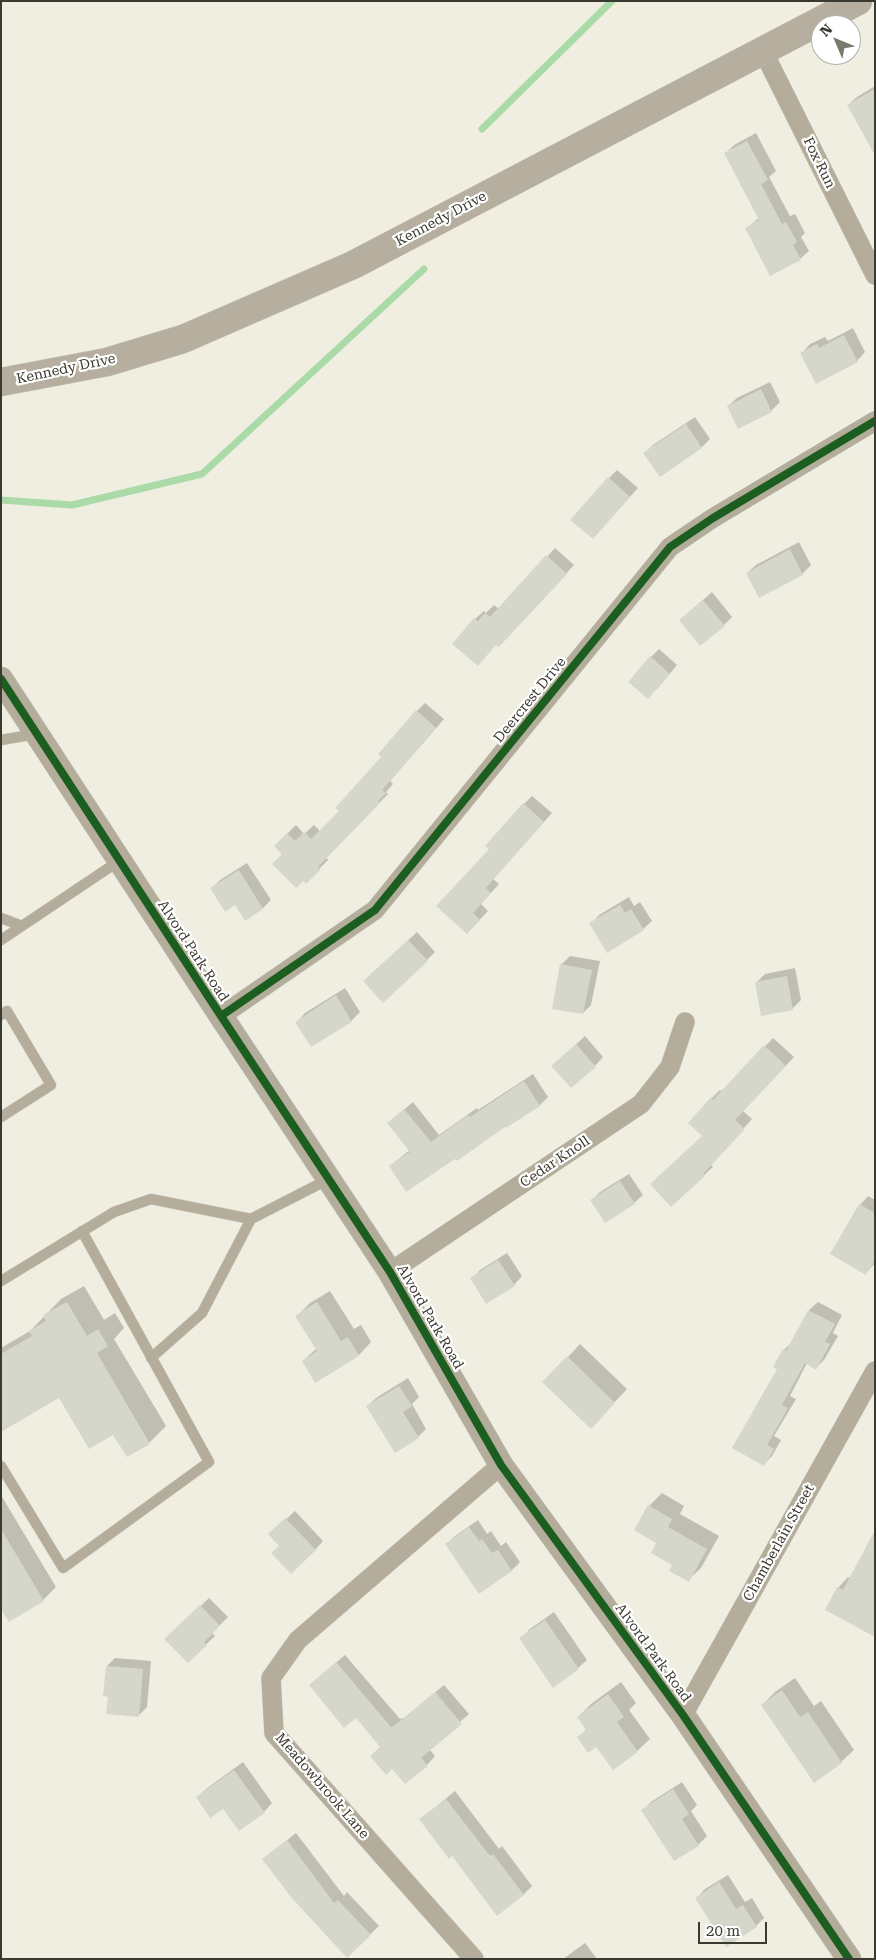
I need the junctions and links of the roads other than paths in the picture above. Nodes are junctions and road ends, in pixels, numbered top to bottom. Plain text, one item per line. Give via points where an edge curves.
1 (858, 1) edge
2 (764, 50) junction
3 (875, 275) edge
4 (1, 382) edge
5 (875, 421) edge
6 (1, 679) edge
7 (37, 734) junction
8 (1, 740) edge
9 (120, 861) junction
10 (1, 918) edge
11 (22, 926) junction
12 (1, 940) edge
13 (1, 1015) edge
14 (221, 1016) junction
15 (685, 1022) dead end
16 (1, 1118) edge
17 (329, 1179) junction
18 (251, 1219) junction
19 (82, 1231) junction
20 (390, 1272) junction
21 (1, 1281) edge
22 (151, 1358) junction
23 (875, 1371) edge
24 (501, 1465) junction
25 (1, 1466) edge
26 (683, 1714) junction
27 (474, 1959) edge
28 (850, 1959) edge

1 - 2 main road, Kennedy Drive
2 - 3 street, Fox Run
2 - 4 main road, Kennedy Drive via 353,266 184,339 107,362
5 - 14 street, Deercrest Drive via 670,547 375,910
6 - 7 street, Alvord Park Road
7 - 8 lane
7 - 9 street, Alvord Park Road
9 - 11 lane
9 - 14 street, Alvord Park Road
10 - 11 lane
11 - 12 lane
13 - 16 lane via 7,1011 51,1085
14 - 17 street, Alvord Park Road
15 - 20 street, Cedar Knoll via 670,1067 641,1104
17 - 18 lane
17 - 20 street, Alvord Park Road
18 - 19 lane via 151,1199 114,1212
18 - 22 lane via 202,1313
19 - 21 lane
19 - 22 lane
20 - 24 street, Alvord Park Road
22 - 25 lane via 209,1462 63,1568
23 - 26 street, Chamberlain Street
24 - 26 street, Alvord Park Road
24 - 27 street, Meadowbrook Lane via 298,1640 270,1678 274,1733
26 - 28 street, Alvord Park Road

